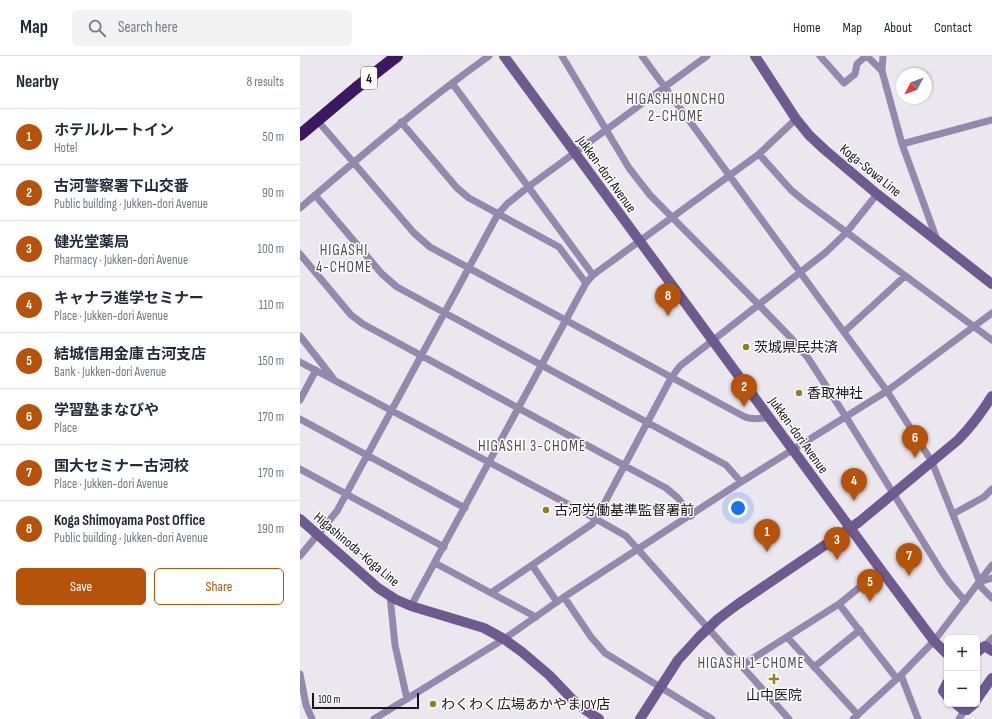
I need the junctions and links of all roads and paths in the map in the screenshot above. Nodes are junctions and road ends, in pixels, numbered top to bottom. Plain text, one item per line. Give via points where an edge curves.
1 (398, 56) edge
2 (489, 56) edge
3 (504, 56) edge
4 (562, 56) edge
5 (642, 56) edge
6 (707, 56) edge
7 (755, 56) edge
8 (820, 56) edge
9 (867, 56) edge
10 (883, 56) edge
11 (882, 71) junction
12 (452, 83) junction
13 (665, 87) junction
14 (796, 119) junction
15 (318, 120) junction
16 (992, 120) edge
17 (401, 122) junction
18 (606, 130) junction
19 (300, 135) edge
20 (902, 144) junction
21 (574, 153) junction
22 (759, 154) junction
23 (354, 162) junction
24 (730, 176) junction
25 (528, 187) junction
26 (877, 194) junction
27 (315, 195) junction
28 (300, 208) edge
29 (498, 214) junction
30 (672, 218) junction
31 (846, 233) junction
32 (937, 241) junction
33 (639, 242) junction
34 (300, 254) edge
35 (469, 268) junction
36 (800, 273) junction
37 (593, 275) junction
38 (905, 276) junction
39 (586, 283) junction
40 (992, 284) edge
41 (758, 304) junction
42 (445, 313) junction
43 (992, 313) edge
44 (565, 321) junction
45 (973, 326) junction
46 (844, 332) junction
47 (300, 336) edge
48 (712, 340) junction
49 (992, 340) edge
50 (421, 356) junction
51 (300, 362) edge
52 (541, 365) junction
53 (316, 370) junction
54 (671, 378) junction
55 (335, 380) junction
56 (887, 391) junction
57 (992, 396) edge
58 (300, 400) edge
59 (518, 409) junction
60 (392, 411) junction
61 (768, 417) junction
62 (846, 417) junction
63 (300, 419) edge
64 (648, 422) junction
65 (794, 450) junction
66 (368, 456) junction
67 (932, 462) junction
68 (489, 463) junction
69 (624, 466) junction
70 (300, 469) edge
71 (741, 482) junction
72 (992, 489) edge
73 (346, 494) junction
74 (894, 494) junction
75 (465, 508) junction
76 (952, 514) junction
77 (691, 516) junction
78 (300, 519) edge
79 (596, 519) junction
80 (850, 529) junction
81 (318, 535) junction
82 (444, 547) junction
83 (638, 549) junction
84 (300, 556) edge
85 (435, 563) junction
86 (532, 565) junction
87 (992, 565) edge
88 (881, 570) junction
89 (992, 578) edge
90 (979, 582) junction
91 (491, 593) junction
92 (390, 596) junction
93 (564, 597) junction
94 (992, 598) edge
95 (965, 601) junction
96 (557, 602) junction
97 (839, 604) junction
98 (411, 606) junction
99 (536, 616) junction
100 (708, 628) junction
101 (860, 630) junction
102 (787, 637) junction
103 (992, 638) edge
104 (504, 639) junction
105 (934, 641) junction
106 (985, 649) edge
107 (944, 651) edge
108 (741, 666) junction
109 (814, 667) junction
110 (300, 674) edge
111 (899, 677) junction
112 (992, 678) edge
113 (660, 687) junction
114 (980, 695) edge
115 (406, 699) junction
116 (960, 707) edge
117 (972, 707) edge
118 (965, 710) junction
119 (856, 717) edge
120 (312, 719) edge
121 (374, 719) edge
122 (599, 719) edge
123 (640, 719) edge
124 (712, 719) edge
125 (789, 719) edge
126 (918, 719) edge
127 (959, 719) edge

1 - 15 highway, 4
2 - 12 street
3 - 21 street, Jukken-dori Avenue
4 - 18 street
5 - 13 street
6 - 13 street
7 - 14 street, Koga-Sowa Line
8 - 9 street via 844,83 855,74 857,64
9 - 11 street
10 - 11 street
11 - 20 street
12 - 17 street
12 - 25 street
13 - 18 street
13 - 24 street
14 - 22 street
14 - 26 street, Koga-Sowa Line via 825,150
15 - 19 highway, 4
15 - 23 street
16 - 20 street
17 - 23 street
17 - 29 street via 457,188 469,198
18 - 21 street
18 - 30 street via 640,183
20 - 32 street
21 - 25 street
21 - 33 street, Jukken-dori Avenue
22 - 24 street
22 - 31 street via 791,190
23 - 27 street
23 - 35 street via 414,233 430,247
24 - 30 street
24 - 36 street
25 - 29 street
25 - 37 street
26 - 31 street
26 - 32 street, Koga-Sowa Line
27 - 28 street
27 - 42 street via 389,281
29 - 35 street
29 - 39 street via 559,247
30 - 33 street
30 - 41 street
31 - 36 street
31 - 38 street
32 - 40 street, Koga-Sowa Line
33 - 37 street
33 - 48 street, Jukken-dori Avenue
34 - 50 street via 357,320
35 - 42 street
35 - 44 street
36 - 41 street
36 - 46 street
37 - 39 street
38 - 45 street
38 - 46 street
39 - 44 street
41 - 48 street
41 - 62 street via 808,358
42 - 50 street
42 - 52 street
43 - 45 street
44 - 52 street
44 - 54 street
45 - 49 street
45 - 56 street
46 - 56 street
47 - 55 street
48 - 54 street via 680,366
48 - 61 street, Jukken-dori Avenue
50 - 59 street
50 - 60 street
51 - 53 street
52 - 59 street
52 - 64 street
53 - 55 street
53 - 58 street
54 - 61 street via 745,417
54 - 64 street
55 - 60 street
56 - 62 street
56 - 67 street
57 - 67 street via 971,426
59 - 68 street
59 - 69 street
60 - 66 street
60 - 68 street
61 - 65 street, Jukken-dori Avenue
62 - 65 street
62 - 74 street
63 - 66 street
64 - 69 street
64 - 71 street via 726,465
65 - 71 street
65 - 80 street, Jukken-dori Avenue
66 - 73 street
66 - 75 street
67 - 74 street
67 - 76 street
68 - 75 street
68 - 79 street
69 - 77 street via 666,488 678,498
69 - 79 street
70 - 73 street
71 - 77 street
72 - 76 street via 984,498
73 - 81 street via 338,511
73 - 82 street
74 - 80 street
74 - 95 street via 944,575
75 - 82 street
76 - 90 street
77 - 83 street
78 - 81 street, Higashinoda-Koga Line
79 - 83 street via 621,533
79 - 86 street
80 - 88 street, Jukken-dori Avenue
80 - 100 street via 738,604
81 - 84 street
81 - 92 street, Higashinoda-Koga Line
82 - 85 street
83 - 93 street
83 - 100 street
85 - 91 street
85 - 98 street
86 - 91 street
86 - 96 street
87 - 90 street
88 - 97 street
88 - 105 street, Jukken-dori Avenue
89 - 90 street
90 - 94 street
90 - 95 street
91 - 99 street
92 - 98 street, Higashinoda-Koga Line
92 - 115 street via 395,645
93 - 96 street
93 - 113 street via 606,654
95 - 105 street
96 - 99 street
97 - 101 street
97 - 102 street
98 - 104 street, Higashinoda-Koga Line via 484,628
99 - 104 street
100 - 108 street
100 - 113 street via 689,647
101 - 109 street
101 - 111 street
102 - 108 street
102 - 109 street
103 - 106 street
104 - 115 street
104 - 122 street, Higashinoda-Koga Line via 549,675 572,699
105 - 107 street, Jukken-dori Avenue
105 - 111 street
108 - 125 street
109 - 119 street
110 - 120 street via 306,705
111 - 119 street
111 - 126 street
112 - 114 street
113 - 123 street
113 - 124 street
115 - 121 street
116 - 118 street
117 - 118 street
118 - 127 street

